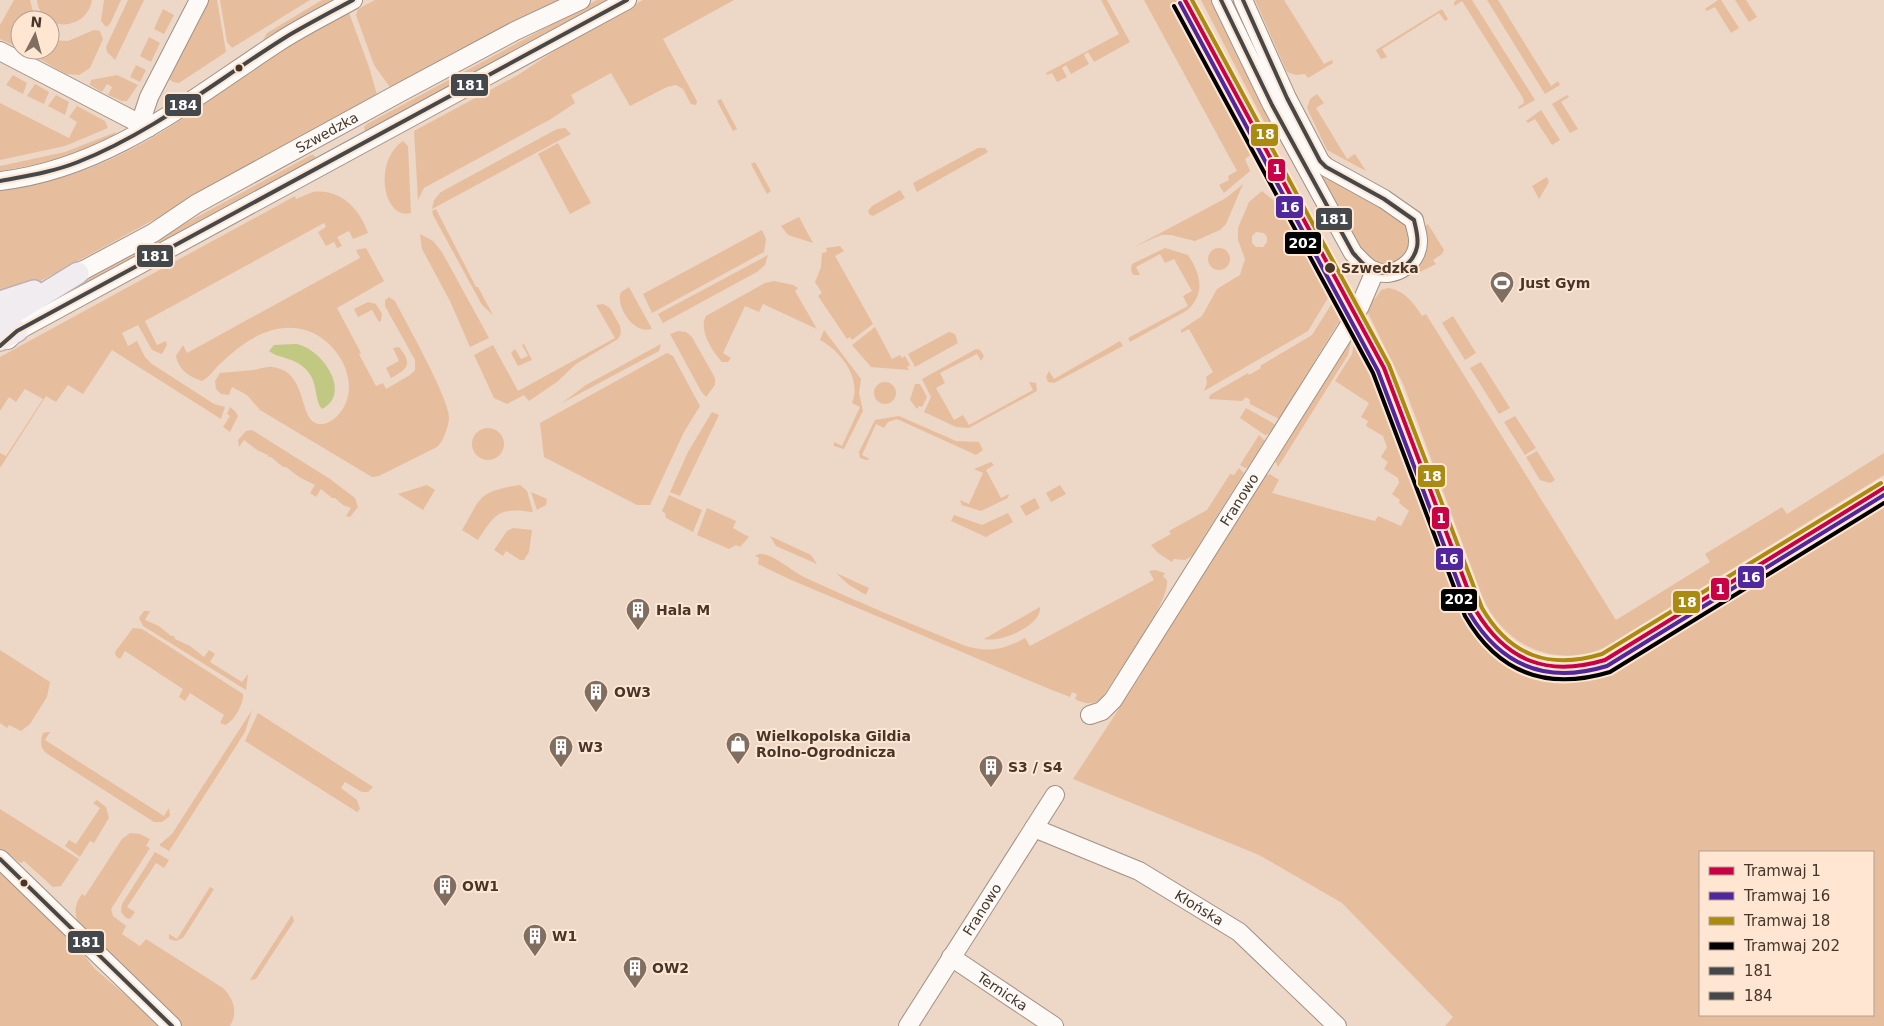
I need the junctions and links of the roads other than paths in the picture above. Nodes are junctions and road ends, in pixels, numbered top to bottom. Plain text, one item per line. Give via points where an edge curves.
1 (199, 0) edge
2 (353, 0) edge
3 (581, 0) edge
4 (627, 0) edge
5 (1221, 0) edge
6 (1243, 0) edge
7 (0, 51) edge
8 (144, 126) junction
9 (0, 181) edge
10 (1375, 271) junction
11 (78, 273) junction
12 (0, 302) edge
13 (6, 331) edge
14 (0, 346) edge
15 (1090, 715) dead end
16 (1055, 794) dead end
17 (1034, 828) junction
18 (0, 859) edge
19 (951, 957) junction
20 (172, 1026) edge
21 (908, 1026) edge
22 (1054, 1026) edge
23 (1337, 1026) edge

1 - 8 street via 149,97
2 - 8 street via 279,41
3 - 11 street, Szwedzka via 401,92 196,204 153,233
4 - 13 street, Szwedzka
5 - 10 street via 1272,105 1353,253
6 - 10 street via 1287,98 1320,161 1384,198 1414,220 1417,251 1410,263 1398,271
7 - 8 street
8 - 9 street via 85,161
10 - 15 street, Franowo via 1347,329 1113,700 1102,711
11 - 12 main road
11 - 13 main road
13 - 14 street, Szwedzka
16 - 17 street, Franowo
17 - 19 street, Franowo
17 - 23 street, Kłońska via 1139,871 1234,928
18 - 20 street
19 - 21 street, Franowo
19 - 22 street, Ternicka

